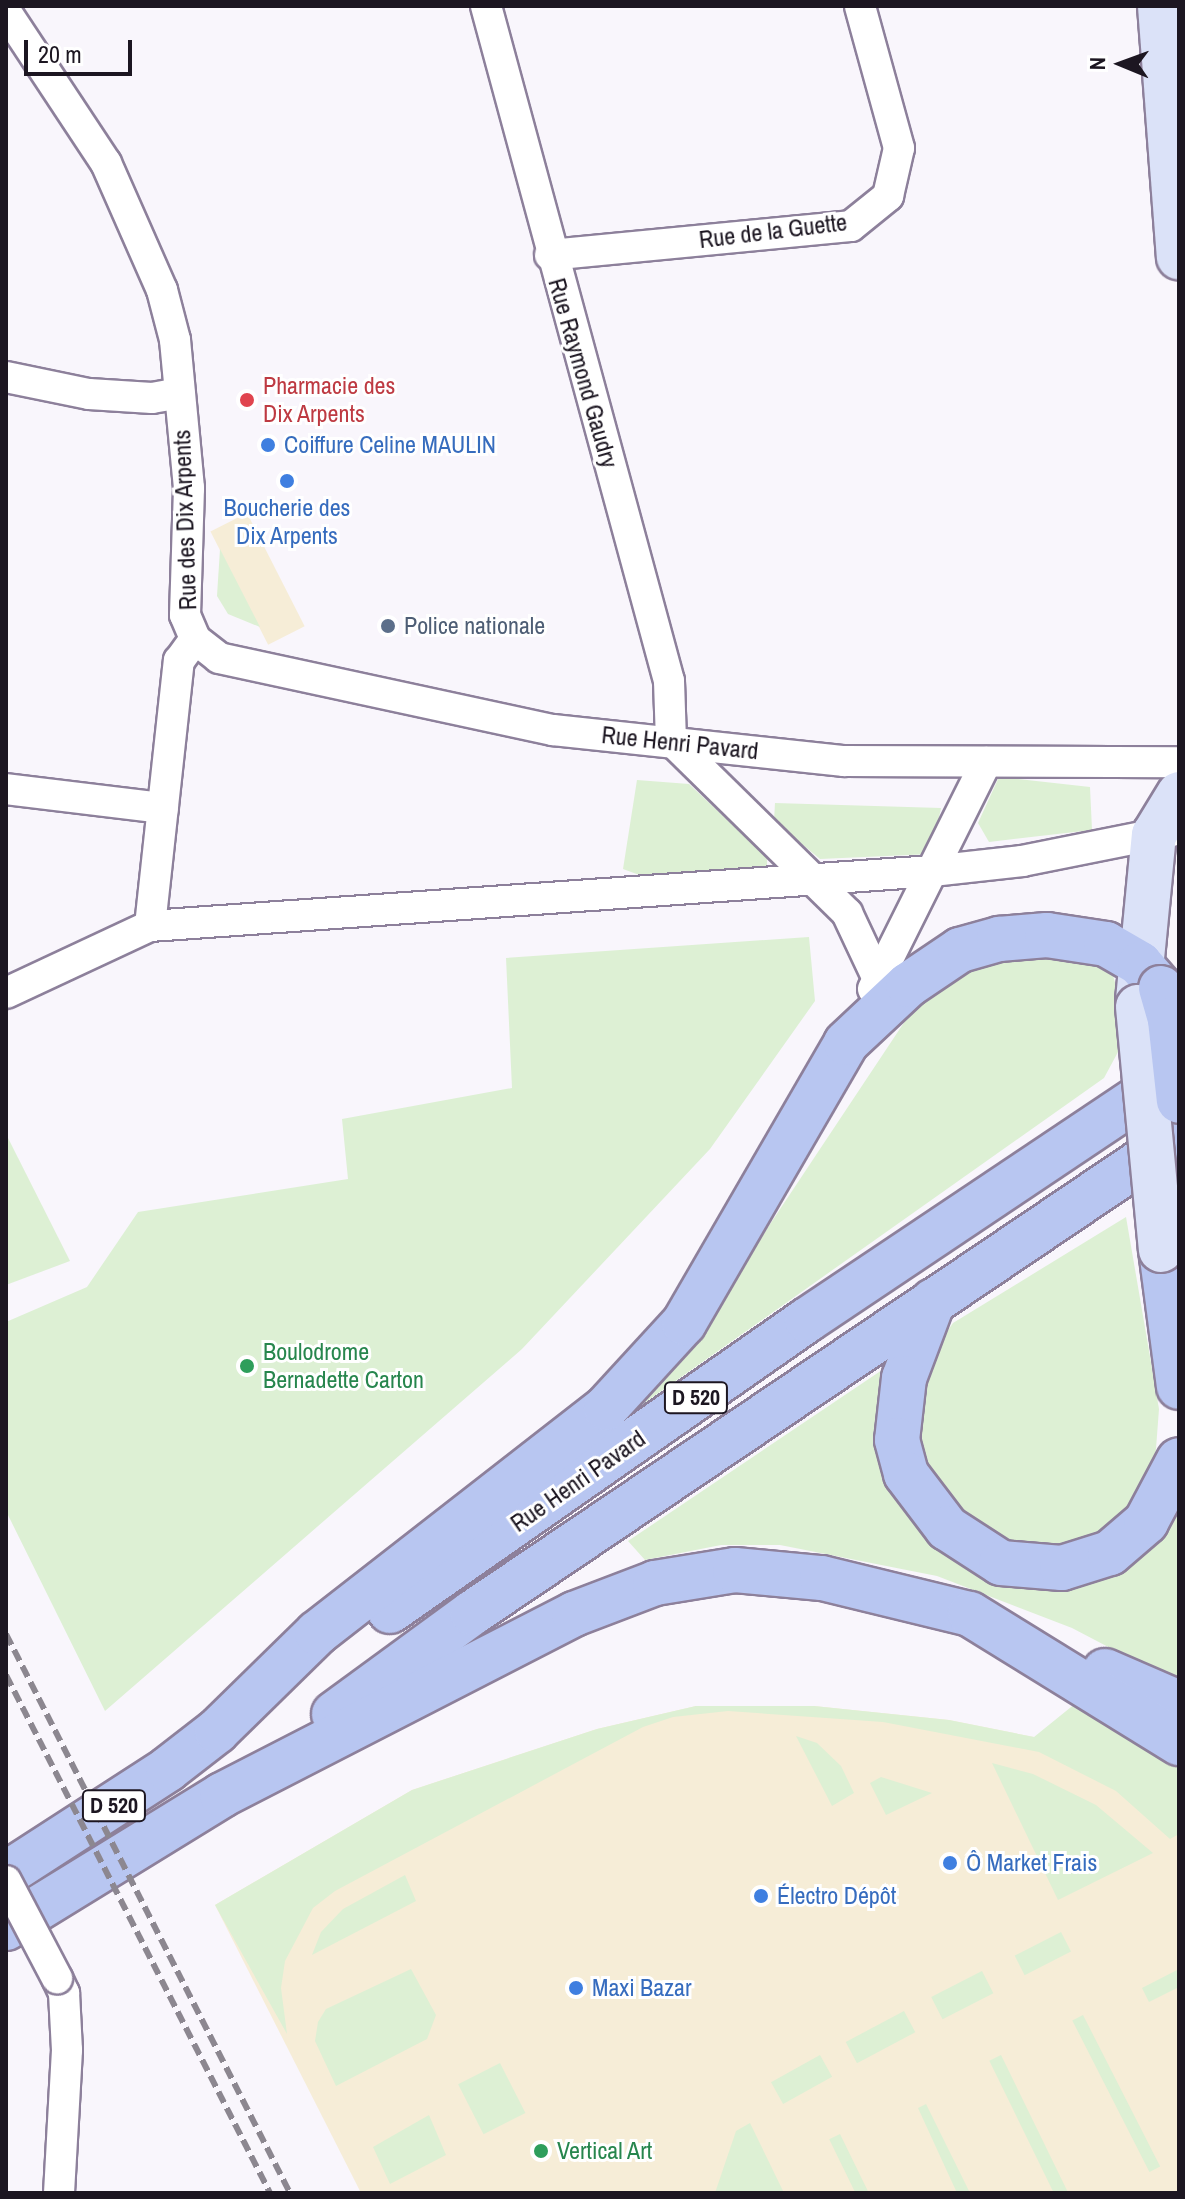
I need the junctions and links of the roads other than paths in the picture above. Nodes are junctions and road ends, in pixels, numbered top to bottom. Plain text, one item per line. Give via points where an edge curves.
1 (486, 6) edge
2 (860, 6) edge
3 (1160, 6) edge
4 (6, 12) edge
5 (550, 255) junction
6 (1179, 257) edge
7 (6, 377) edge
8 (180, 393) junction
9 (195, 639) junction
10 (671, 740) junction
11 (986, 762) junction
12 (1174, 779) edge
13 (6, 789) edge
14 (163, 808) junction
15 (1167, 832) edge
16 (932, 871) junction
17 (813, 880) junction
18 (150, 926) junction
19 (878, 979) junction
20 (1146, 986) junction
21 (6, 993) edge
22 (846, 1043) junction
23 (1179, 1072) edge
24 (1179, 1101) edge
25 (1179, 1136) edge
26 (1161, 1250) junction
27 (933, 1301) junction
28 (1179, 1317) edge
29 (1179, 1387) edge
30 (1179, 1460) edge
31 (970, 1614) junction
32 (1179, 1703) edge
33 (217, 1731) junction
34 (1179, 1743) edge
35 (222, 1795) junction
36 (6, 1874) edge
37 (6, 1881) edge
38 (6, 1928) edge
39 (59, 2193) edge

1 - 5 street, Rue Raymond Gaudry
2 - 5 street, Rue de la Guette via 899,148 888,196 851,226
3 - 6 street
4 - 8 street, Rue des Dix Arpents via 106,163 162,290
5 - 10 street, Rue Raymond Gaudry via 669,681
7 - 8 street via 89,394 152,398
8 - 9 street, Rue des Dix Arpents via 189,488 182,589
9 - 10 street, Rue Henri Pavard via 219,658 318,681 553,730
9 - 14 street via 179,661
10 - 11 street, Rue Henri Pavard via 844,761
10 - 17 street
11 - 12 street, Rue Henri Pavard
11 - 16 street
12 - 15 street
13 - 14 street
14 - 18 street
15 - 16 street via 1022,861
15 - 20 street
16 - 17 street
16 - 19 street
17 - 18 street
17 - 19 street via 859,930
18 - 21 street
19 - 22 street
20 - 22 main road via 1106,944 1047,935 999,939 960,950 908,985
20 - 24 main road, bridge via 1170,1020
20 - 26 street, bridge
22 - 33 main road via 684,1323 606,1408 317,1633
23 - 33 main road, Rue Henri Pavard / D 520 via 820,1311
25 - 27 main road, Rue Henri Pavard / D 520
26 - 28 street
26 - 29 main road
27 - 30 main road via 904,1378 897,1440 906,1474 947,1528 974,1546 1001,1563 1062,1568 1110,1553 1146,1522
27 - 35 main road, Rue Henri Pavard / D 520 via 472,1613
31 - 32 main road
31 - 34 main road
31 - 35 main road via 822,1578 735,1570 655,1583 574,1614
33 - 36 main road, D 520
35 - 38 main road, D 520
37 - 39 street, bridge via 64,1993 67,2050

